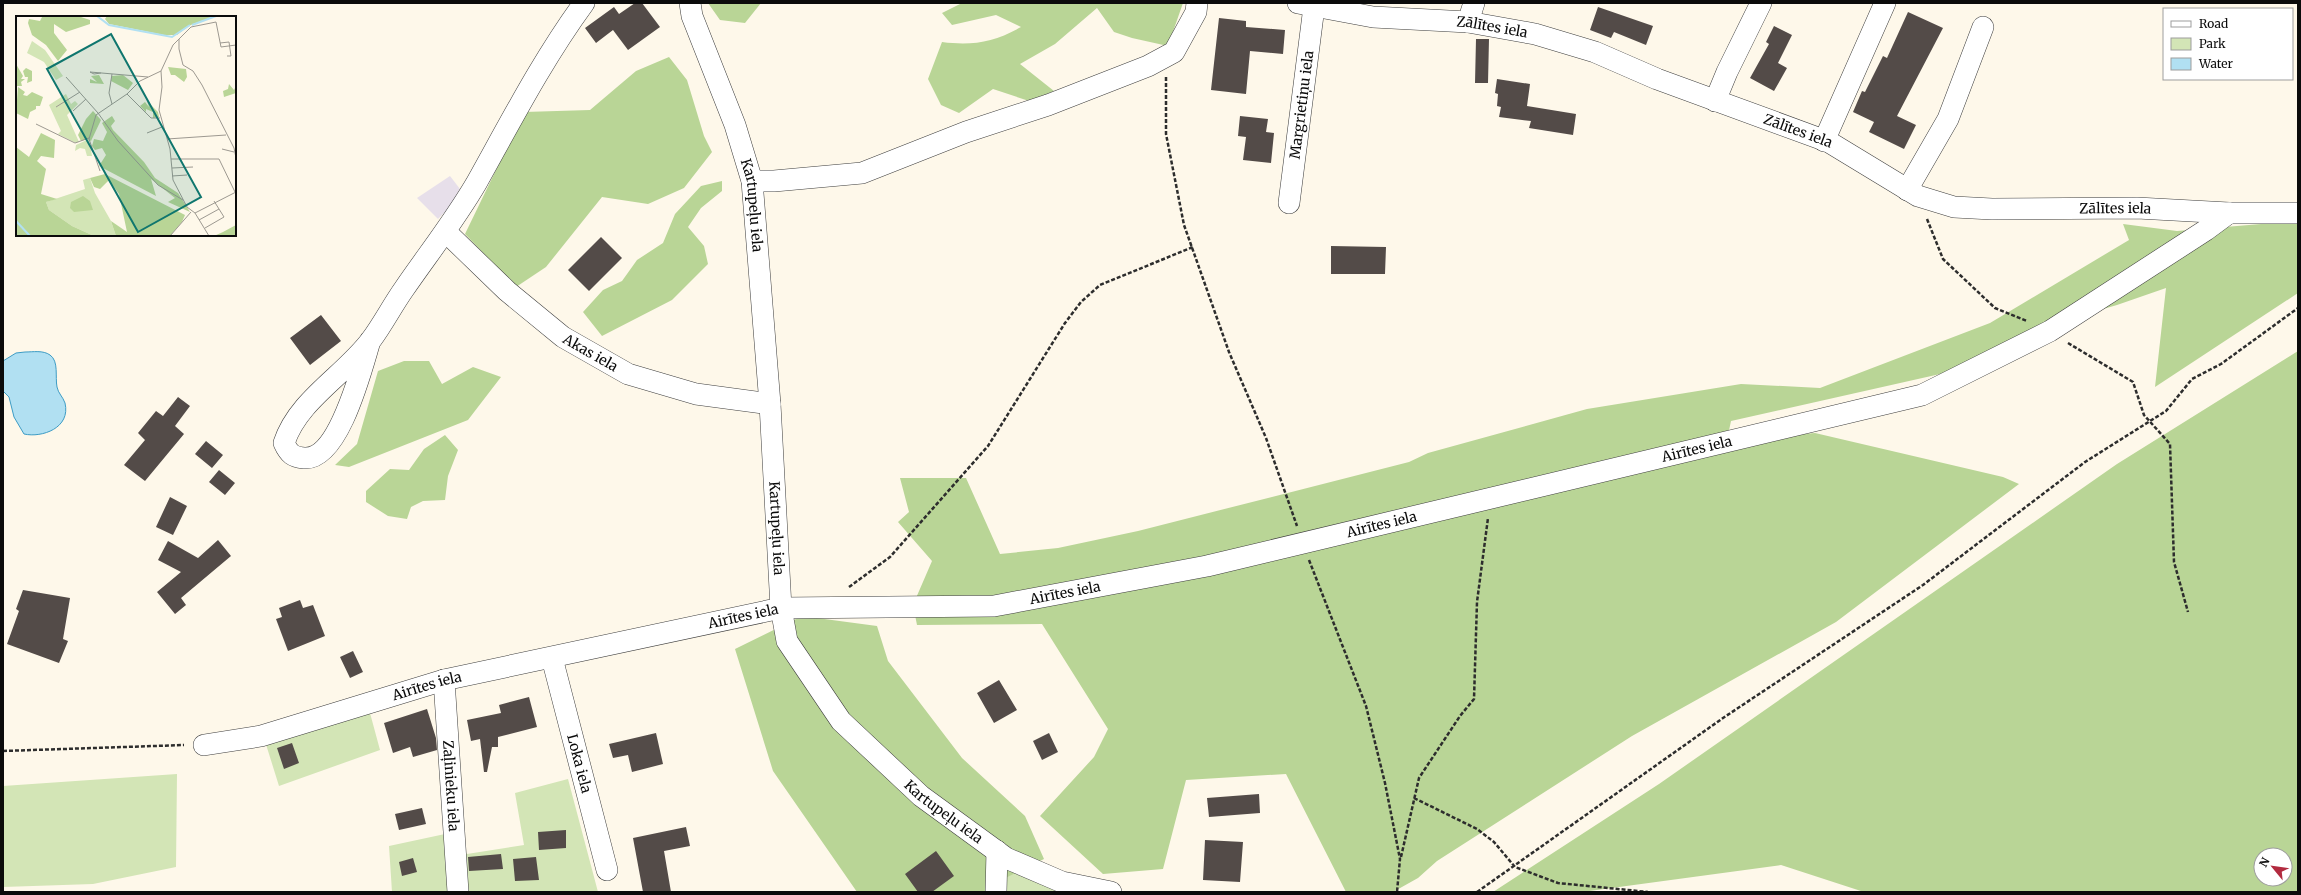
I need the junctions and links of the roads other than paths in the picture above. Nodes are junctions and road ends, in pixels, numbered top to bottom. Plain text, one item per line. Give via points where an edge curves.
1 (584, 3) edge
2 (690, 3) edge
3 (1197, 3) edge
4 (1762, 3) edge
5 (1885, 3) edge
6 (1306, 5) edge
7 (1471, 13) edge
8 (1984, 28) dead end
9 (1715, 101) junction
10 (1824, 141) junction
11 (752, 180) junction
12 (1912, 193) junction
13 (1289, 203) dead end
14 (2229, 213) junction
15 (2298, 213) edge
16 (446, 232) junction
17 (370, 341) junction
18 (770, 404) junction
19 (781, 608) junction
20 (552, 658) junction
21 (444, 680) junction
22 (204, 745) road end
23 (997, 851) junction
24 (607, 870) dead end
25 (458, 892) edge
26 (996, 892) edge
27 (1111, 892) edge

1 - 16 street via 539,71
2 - 11 street, Kartupeļu iela via 692,16
3 - 11 street via 1196,12 1174,52 1048,105 966,132 862,173 774,181
4 - 9 street
5 - 10 street
6 - 7 street, Zālītes iela via 1373,17
6 - 13 street, Margrietiņu iela
7 - 9 street, Zālītes iela via 1595,52
8 - 12 street via 1948,118
9 - 10 street, Zālītes iela
10 - 12 street, Zālītes iela
11 - 18 street, Kartupeļu iela
12 - 14 street, Zālītes iela via 1954,207 2137,208
14 - 15 street, Zālītes iela
14 - 19 street, Airītes iela via 2050,331 1922,395 1207,566 994,606
16 - 17 street
16 - 18 street, Akas iela via 507,291 563,337 628,374 696,394
17 - 17 street via 341,426 318,455 307,458 288,453 284,443 287,433 317,393
18 - 19 street, Kartupeļu iela
19 - 20 street, Airītes iela
19 - 23 street, Kartupeļu iela via 787,641 841,721 921,796
20 - 21 street, Airītes iela
20 - 24 street, Loka iela
21 - 22 street, Airītes iela via 261,736
21 - 25 street, Zaļinieku iela
23 - 26 street
23 - 27 street, Kartupeļu iela via 1006,858 1062,882

